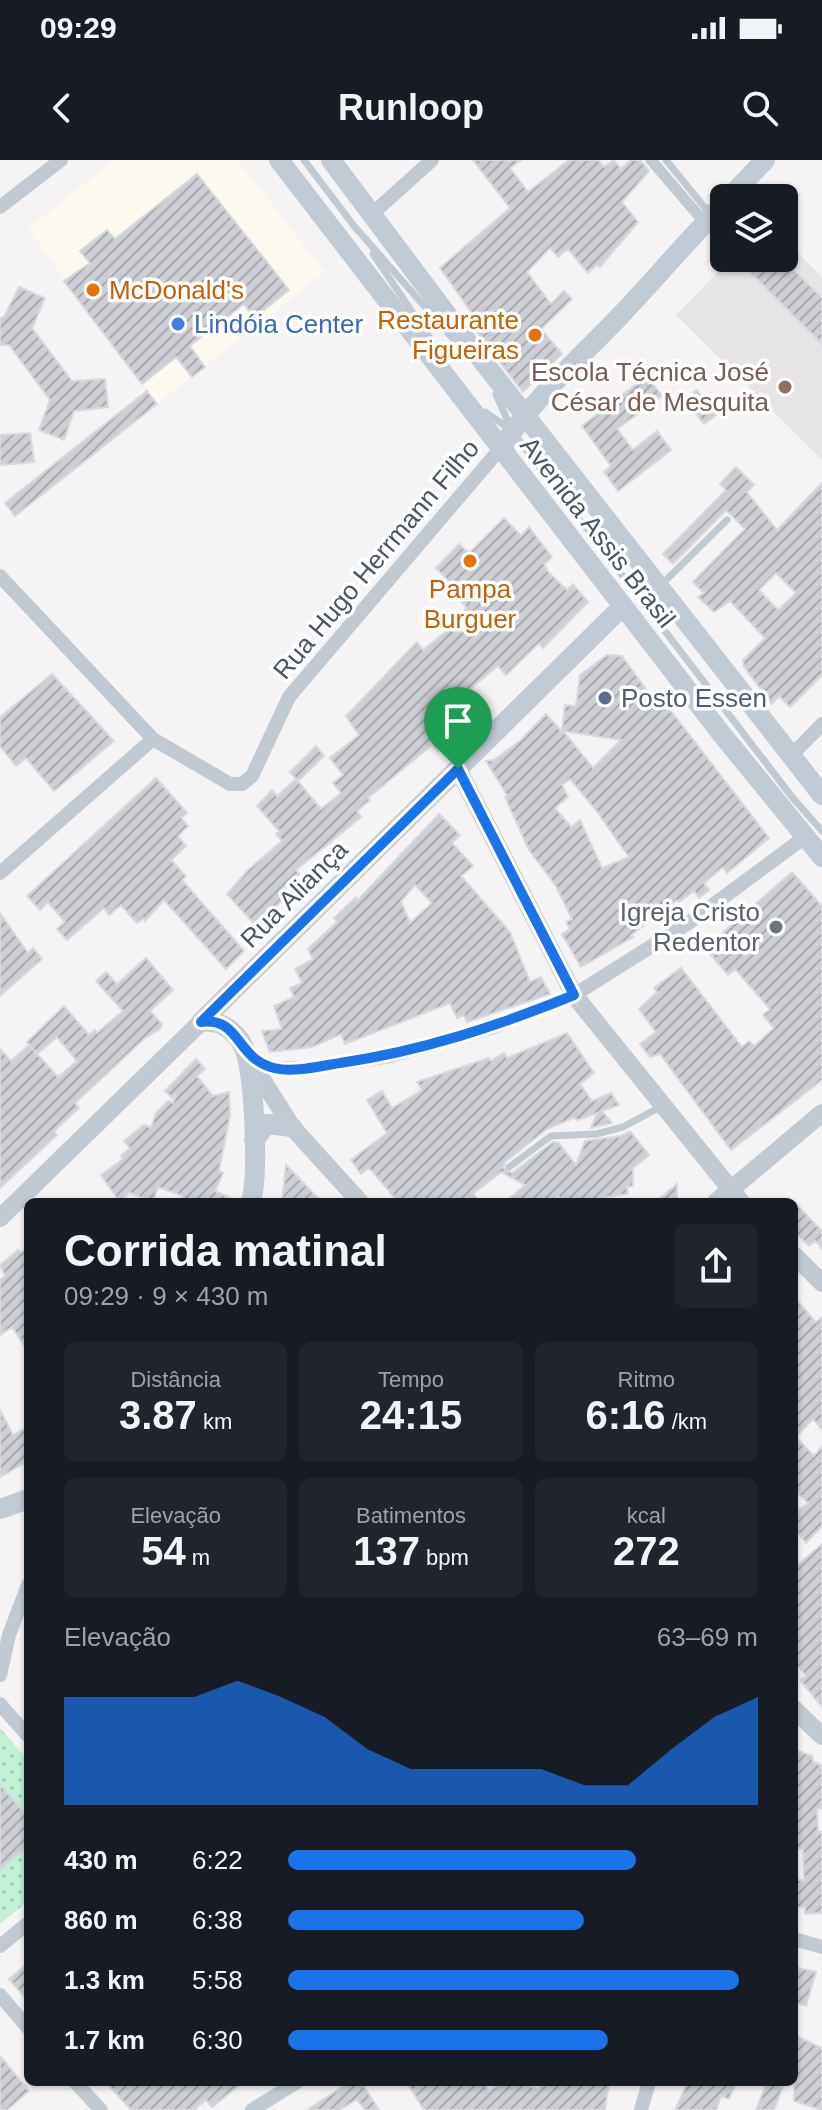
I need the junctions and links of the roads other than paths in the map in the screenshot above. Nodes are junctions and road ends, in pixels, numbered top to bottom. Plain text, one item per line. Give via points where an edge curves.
1 (61, 160) edge
2 (279, 160) edge
3 (304, 160) edge
4 (331, 160) edge
5 (432, 160) edge
6 (651, 160) edge
7 (666, 160) edge
8 (765, 160) edge
9 (742, 184) edge
10 (0, 207) edge
11 (710, 211) edge
12 (710, 211) edge
13 (372, 214) junction
14 (710, 217) edge
15 (355, 227) junction
16 (501, 400) junction
17 (485, 412) junction
18 (525, 413) junction
19 (512, 431) junction
20 (500, 449) junction
21 (727, 520) dead end
22 (0, 576) edge
23 (659, 587) junction
24 (623, 606) junction
25 (822, 724) edge
26 (153, 739) junction
27 (790, 757) junction
28 (458, 769) junction
29 (822, 795) edge
30 (813, 834) edge
31 (822, 857) edge
32 (0, 873) edge
33 (234, 990) junction
34 (574, 995) junction
35 (201, 1022) junction
36 (233, 1032) junction
37 (247, 1054) junction
38 (662, 1106) junction
39 (822, 1113) edge
40 (292, 1127) junction
41 (254, 1140) junction
42 (509, 1167) dead end
43 (251, 1198) edge
44 (356, 1198) edge
45 (728, 1198) edge
46 (0, 1218) edge
47 (798, 1259) edge
48 (822, 1283) edge
49 (24, 1500) edge
50 (0, 1509) edge
51 (24, 1596) edge
52 (0, 1675) edge
53 (0, 1704) edge
54 (798, 1717) edge
55 (24, 1731) edge
56 (822, 1736) edge
57 (24, 1926) edge
58 (798, 1940) edge
59 (0, 1946) edge
60 (822, 1947) edge
61 (0, 1995) edge
62 (24, 2023) edge
63 (79, 2086) edge
64 (291, 2086) edge
65 (648, 2086) edge
66 (101, 2110) edge
67 (252, 2110) edge
68 (641, 2110) edge

1 - 10 street
2 - 20 main road, Avenida Assis Brasil
3 - 15 lane
4 - 13 main road, Avenida Assis Brasil
5 - 13 street
6 - 11 street
7 - 12 lane
8 - 9 main road
13 - 18 main road, Avenida Assis Brasil
14 - 18 main road
15 - 16 lane
15 - 17 lane
16 - 18 lane
16 - 19 lane
17 - 19 lane
17 - 20 lane
18 - 19 main road
18 - 23 main road, Avenida Assis Brasil
19 - 20 main road
19 - 30 lane via 792,797
20 - 24 main road, Avenida Assis Brasil
20 - 26 street, Rua Hugo Herrmann Filho via 289,697 252,776 242,784 230,784
21 - 23 lane
22 - 26 street
23 - 27 main road, Avenida Assis Brasil
24 - 28 main road, Rua Aliança
24 - 30 main road, Avenida Assis Brasil
25 - 27 street
26 - 32 street
27 - 29 main road, Avenida Assis Brasil
28 - 33 main road, Rua Aliança
28 - 34 street
30 - 31 main road, Avenida Assis Brasil
30 - 34 street via 690,922
33 - 35 main road, Rua Aliança
33 - 36 main road
34 - 37 street via 491,1028 390,1056 313,1068 274,1068
34 - 38 street
35 - 36 main road via 223,1023
35 - 46 street, Rua Aliança
36 - 37 main road
37 - 40 street
37 - 41 main road
38 - 42 lane via 623,1127 551,1136
38 - 45 street
39 - 45 street
40 - 41 main road via 267,1124
40 - 44 street
41 - 43 main road
47 - 48 street
49 - 50 main road
51 - 52 street
53 - 55 street
54 - 56 street
57 - 59 street
58 - 60 street
61 - 62 street
63 - 66 street
64 - 67 street
65 - 68 street

